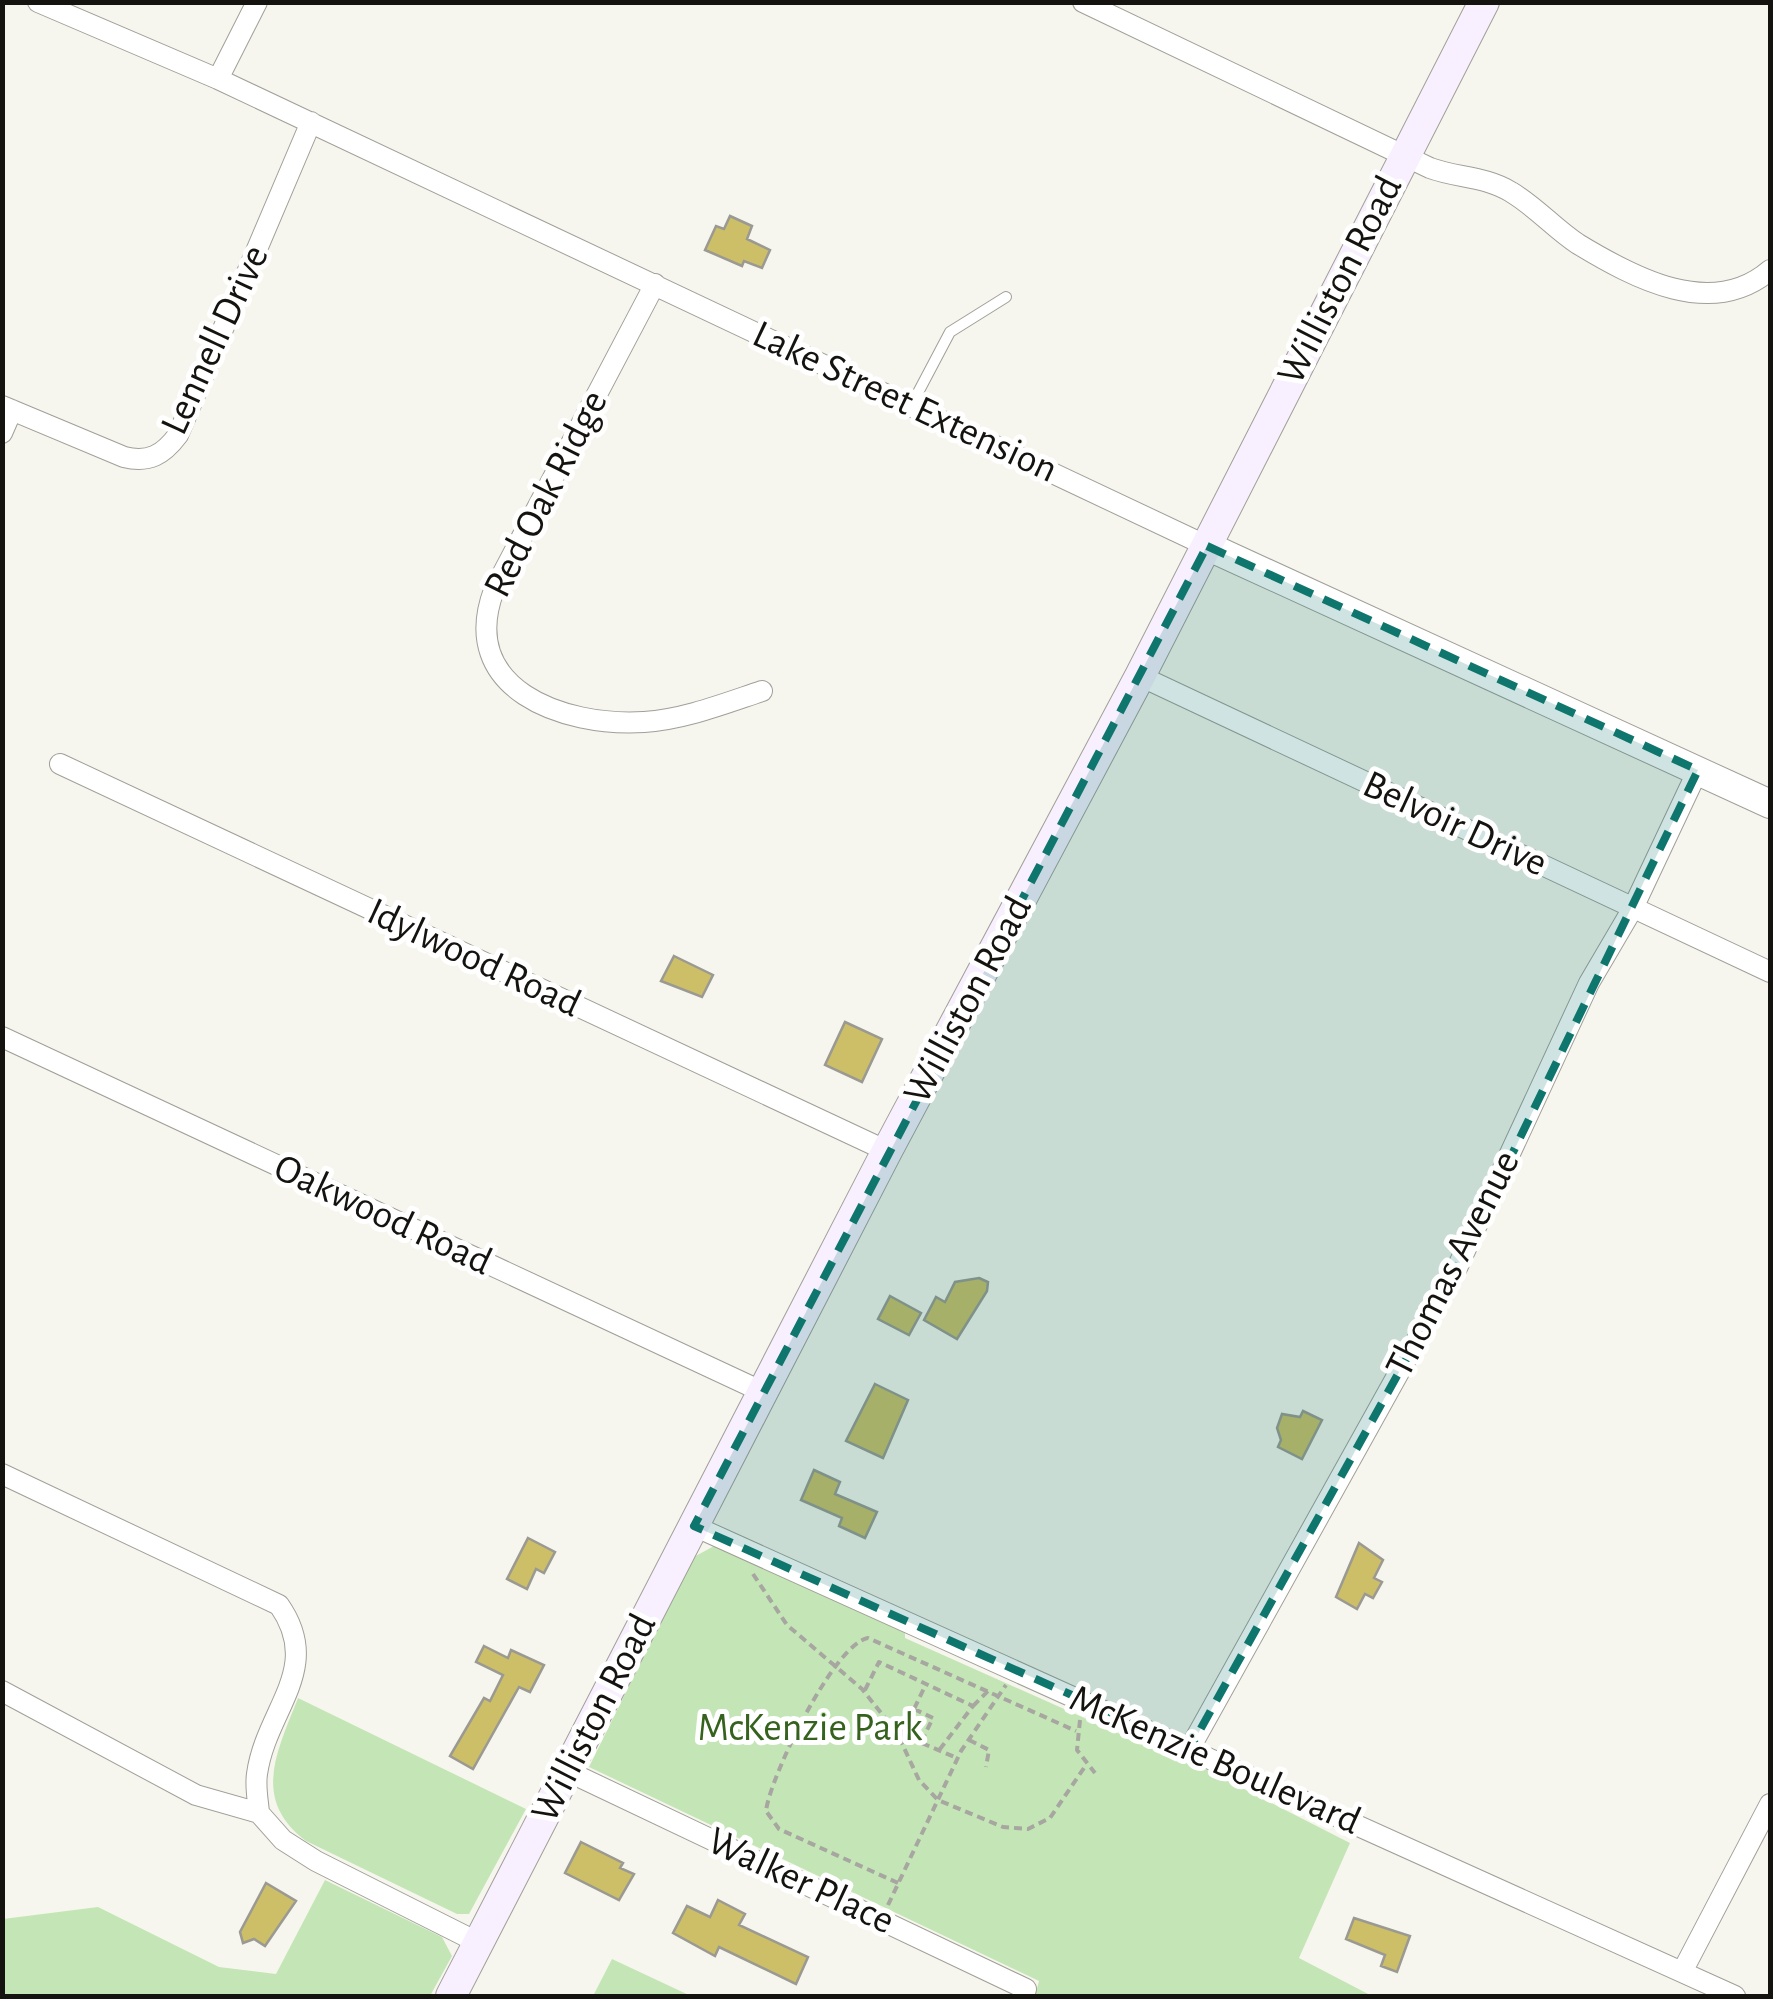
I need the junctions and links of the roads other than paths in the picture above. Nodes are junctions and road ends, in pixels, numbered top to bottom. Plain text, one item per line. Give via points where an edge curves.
1 (38, 2) edge
2 (257, 2) edge
3 (1082, 2) edge
4 (1484, 2) edge
5 (218, 78) junction
6 (311, 122) junction
7 (1404, 154) junction
8 (1770, 270) edge
9 (654, 284) junction
10 (1006, 297) dead end
11 (912, 404) junction
12 (7, 408) edge
13 (2, 433) edge
14 (1206, 546) junction
15 (1140, 676) junction
16 (762, 691) dead end
17 (60, 764) dead end
18 (1698, 770) junction
19 (1770, 804) edge
20 (1633, 908) junction
21 (1770, 972) edge
22 (2, 1037) edge
23 (888, 1151) junction
24 (763, 1392) junction
25 (2, 1474) edge
26 (694, 1526) junction
27 (2, 1691) edge
28 (1190, 1748) junction
29 (567, 1772) junction
30 (1770, 1804) edge
31 (259, 1813) junction
32 (478, 1942) junction
33 (1682, 1972) junction
34 (451, 1996) edge
35 (1024, 1996) edge
36 (1735, 1996) edge

1 - 5 street, Lake Street Extension
2 - 5 street
3 - 7 street
4 - 7 main road, Williston Road
5 - 6 street, Lake Street Extension
6 - 9 street, Lake Street Extension
6 - 12 street, Lennell Drive via 169,448 141,461
7 - 8 street via 1511,192 1578,244 1685,294 1739,289
7 - 14 main road, Williston Road
9 - 11 street, Lake Street Extension
9 - 16 street, Red Oak Ridge via 494,590 484,631 488,652 513,688 532,700 605,721 681,717
10 - 11 lane via 950,332
11 - 14 street, Lake Street Extension
12 - 13 street
14 - 15 main road, Williston Road
14 - 18 street, Lake Street Extension
15 - 20 street, Belvoir Drive
15 - 23 main road, Williston Road
17 - 23 street, Idylwood Road
18 - 19 street, Lake Street Extension
18 - 20 street, Thomas Avenue
20 - 21 street, Belvoir Drive
20 - 28 street, Thomas Avenue via 1589,983 1458,1268
22 - 24 street, Oakwood Road
23 - 24 main road, Williston Road
24 - 26 main road, Williston Road
25 - 31 street via 278,1605 295,1628 299,1658 257,1771
26 - 28 street, McKenzie Boulevard
26 - 29 main road, Williston Road
27 - 31 street via 196,1795
28 - 33 street, McKenzie Boulevard
29 - 32 main road, Williston Road
29 - 35 street, Walker Place via 882,1918 1026,1989
30 - 33 street
31 - 32 street via 283,1840 316,1861
32 - 34 main road, Williston Road
33 - 36 street, McKenzie Boulevard

